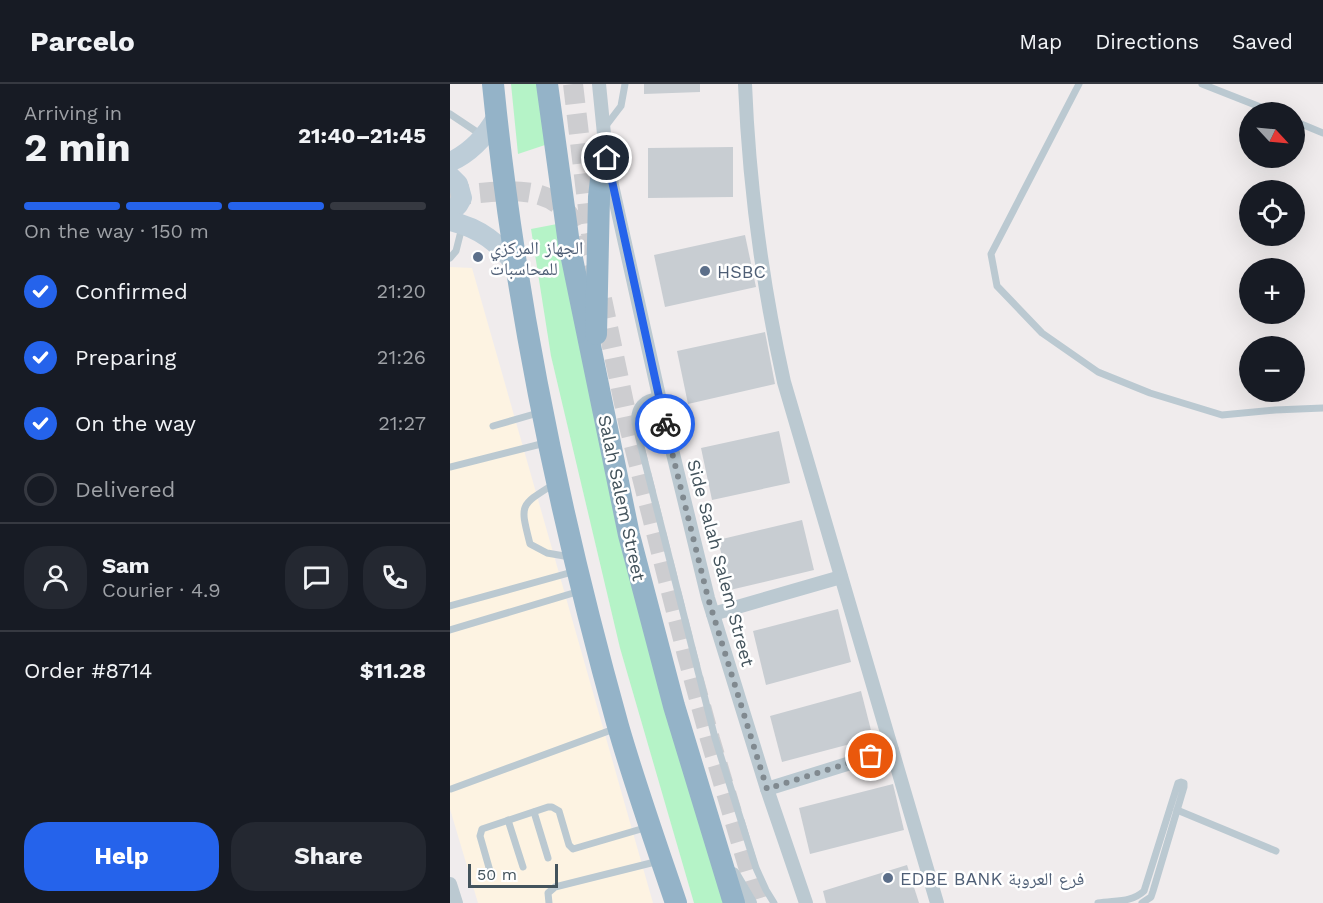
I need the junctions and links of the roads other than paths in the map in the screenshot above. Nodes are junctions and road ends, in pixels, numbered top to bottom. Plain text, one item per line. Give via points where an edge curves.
1 (493, 84) edge
2 (547, 84) edge
3 (599, 84) edge
4 (626, 84) edge
5 (745, 84) edge
6 (1079, 84) edge
7 (1202, 84) edge
8 (1248, 102) edge
9 (450, 114) edge
10 (1305, 126) edge
11 (490, 127) junction
12 (1323, 133) edge
13 (604, 136) junction
14 (450, 162) edge
15 (450, 176) edge
16 (454, 220) edge
17 (450, 258) edge
18 (517, 267) junction
19 (595, 375) junction
20 (658, 396) junction
21 (1323, 408) edge
22 (544, 412) junction
23 (493, 426) dead end
24 (550, 442) junction
25 (450, 467) edge
26 (558, 482) junction
27 (579, 573) junction
28 (841, 577) junction
29 (450, 606) edge
30 (713, 614) junction
31 (450, 630) edge
32 (619, 727) junction
33 (892, 750) junction
34 (451, 789) edge
35 (767, 789) junction
36 (1177, 810) junction
37 (534, 812) junction
38 (508, 820) junction
39 (650, 827) junction
40 (719, 850) junction
41 (1276, 851) dead end
42 (548, 858) dead end
43 (661, 860) junction
44 (523, 867) dead end
45 (492, 878) dead end
46 (450, 884) edge
47 (456, 903) edge
48 (549, 903) edge
49 (676, 903) edge
50 (734, 903) edge
51 (750, 903) edge
52 (774, 903) edge
53 (806, 903) edge
54 (937, 903) edge
55 (1098, 903) edge
56 (1142, 903) edge

1 - 11 highway
2 - 19 highway, Salah Salem Street via 564,212
3 - 13 street, Side Salah Salem Street
4 - 13 lane via 621,106
5 - 28 street via 754,212 770,314 793,415
6 - 21 lane via 991,254 997,286 1042,333 1098,372 1150,393 1222,415
7 - 8 lane
9 - 11 lane
10 - 12 lane
11 - 14 main road via 467,153
11 - 18 highway
13 - 19 highway
13 - 20 street, Side Salah Salem Street
15 - 16 main road via 458,184 462,198
16 - 17 lane via 456,251
16 - 18 main road via 493,240
18 - 22 highway
19 - 40 highway, Salah Salem Street via 647,610
20 - 30 street, Side Salah Salem Street
20 - 52 lane via 640,403 635,412 636,423 712,727 759,876
22 - 23 lane
22 - 24 highway
24 - 25 lane
24 - 26 highway
26 - 27 highway
26 - 27 lane via 531,499 523,515 530,544
27 - 29 lane
27 - 31 lane
27 - 32 highway
28 - 30 street
28 - 33 street
30 - 35 street, Side Salah Salem Street
32 - 34 lane
32 - 39 highway
33 - 35 street
33 - 54 street
35 - 53 street, Side Salah Salem Street
36 - 41 lane
36 - 55 lane via 1184,785 1181,782 1144,891 1131,901
36 - 56 lane via 1154,891
37 - 38 lane
37 - 39 lane via 556,808 569,845 576,849
37 - 42 lane
38 - 44 lane
38 - 45 lane via 484,827 480,833
39 - 43 highway
40 - 50 highway, Salah Salem Street
40 - 51 street
43 - 48 lane via 555,887 548,893
43 - 49 highway
46 - 47 street

